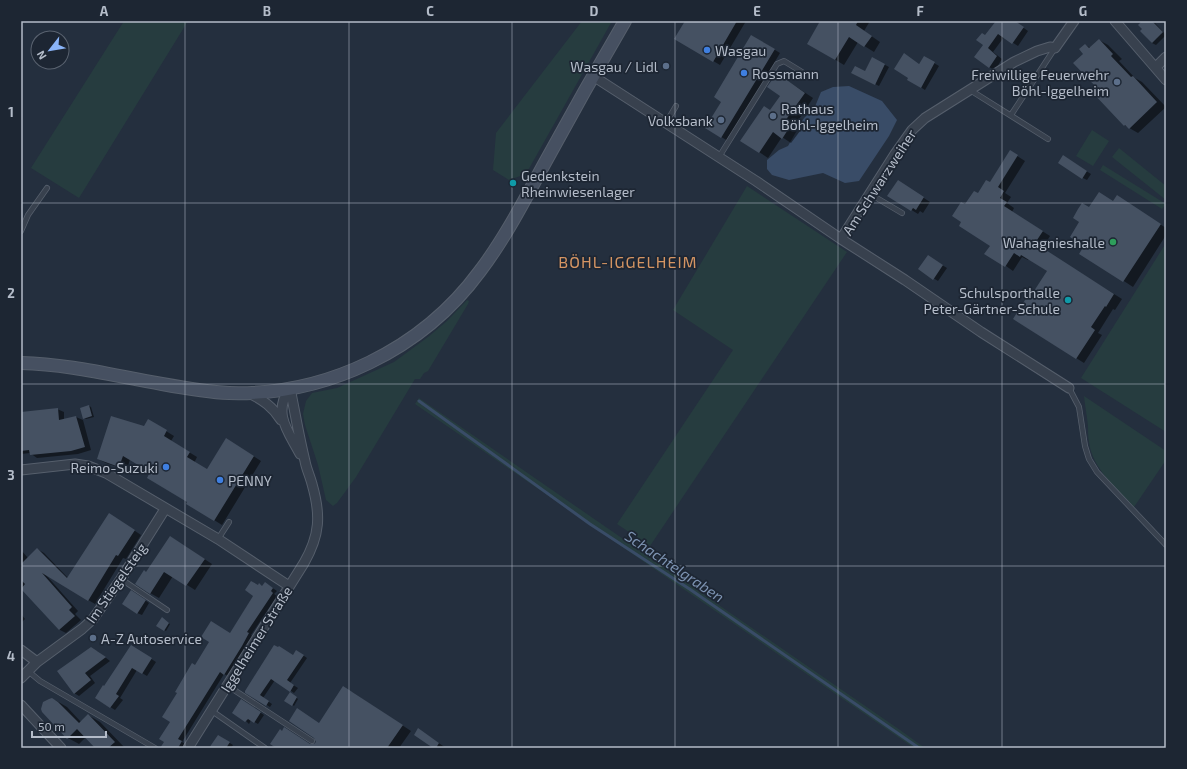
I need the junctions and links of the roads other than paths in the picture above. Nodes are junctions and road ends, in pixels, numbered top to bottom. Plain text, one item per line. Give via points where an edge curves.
1 (625, 21) edge
2 (1074, 21) edge
3 (1115, 21) edge
4 (1055, 48) junction
5 (1166, 57) edge
6 (1156, 67) junction
7 (802, 72) dead end
8 (593, 76) junction
9 (1166, 80) edge
10 (970, 90) junction
11 (676, 106) dead end
12 (1011, 115) junction
13 (666, 123) junction
14 (1048, 139) dead end
15 (719, 157) junction
16 (47, 188) dead end
17 (870, 194) junction
18 (902, 213) dead end
19 (21, 231) edge
20 (841, 240) junction
21 (21, 363) edge
22 (290, 388) junction
23 (1069, 388) joint
24 (250, 393) junction
25 (283, 423) junction
26 (305, 462) junction
27 (21, 470) edge
28 (165, 509) junction
29 (229, 522) dead end
30 (218, 539) junction
31 (1166, 546) edge
32 (121, 579) junction
33 (289, 586) junction
34 (168, 610) dead end
35 (21, 650) edge
36 (37, 662) junction
37 (28, 670) junction
38 (21, 678) edge
39 (228, 686) junction
40 (21, 705) edge
41 (212, 711) junction
42 (312, 741) dead end
43 (61, 748) edge
44 (155, 748) edge
45 (188, 748) edge
46 (265, 748) edge

1 - 8 main road
2 - 4 street
3 - 6 street
4 - 10 street, Am Schwarzweiher via 1044,48 1026,56
4 - 12 lane
5 - 6 street
6 - 9 street
7 - 15 lane via 784,61 777,64
8 - 13 street, Am Schwarzweiher
8 - 22 main road via 498,244 479,273 456,299 417,334 383,356 341,375
10 - 12 lane
10 - 17 street, Am Schwarzweiher via 936,110 917,125
11 - 13 lane
12 - 14 lane
13 - 15 street, Am Schwarzweiher
15 - 20 street, Am Schwarzweiher
16 - 19 lane via 28,215
17 - 18 lane
17 - 20 street, Am Schwarzweiher
20 - 23 street, Am Schwarzweiher
21 - 24 main road via 71,367 209,392
22 - 24 main road
22 - 25 street via 282,404
22 - 26 street
23 - 31 lane via 1079,407 1089,459 1097,472
24 - 25 street via 269,405
25 - 26 street
26 - 33 street, Iggelheimer Straße via 314,491 318,527 312,549
27 - 28 street via 75,464 88,466 106,473
28 - 30 street
28 - 32 street, Im Stiegelsteig
29 - 30 lane
30 - 33 street
32 - 34 lane
32 - 36 street, Im Stiegelsteig via 82,629
33 - 39 street, Iggelheimer Straße
35 - 36 street
36 - 37 street, Im Stiegelsteig
37 - 38 street, Im Stiegelsteig
37 - 44 lane via 40,681
39 - 41 street, Iggelheimer Straße
39 - 42 lane
40 - 43 street
41 - 45 street, Iggelheimer Straße
41 - 46 lane

